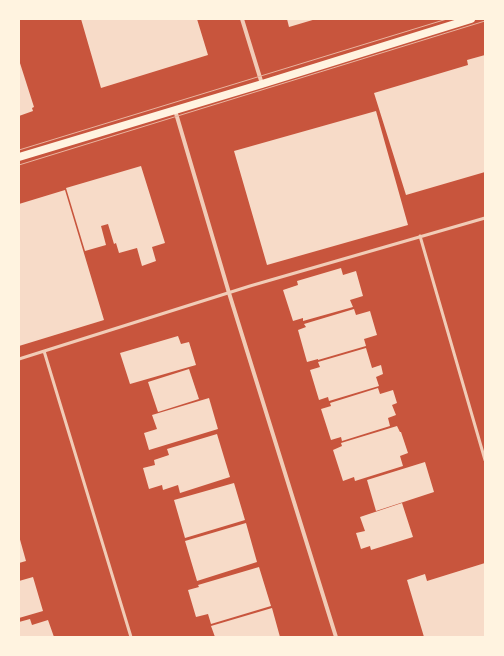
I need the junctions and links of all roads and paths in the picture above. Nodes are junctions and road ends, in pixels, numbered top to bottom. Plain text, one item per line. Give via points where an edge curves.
1 (242, 19) edge
2 (471, 19) edge
3 (262, 84) junction
4 (175, 110) junction
5 (19, 157) edge
6 (485, 218) edge
7 (420, 236) junction
8 (229, 293) junction
9 (44, 351) junction
10 (19, 358) edge
11 (485, 460) edge
12 (131, 637) edge
13 (336, 637) edge

1 - 3 street
2 - 3 main road
3 - 4 main road
4 - 5 main road
4 - 8 street
6 - 7 lane
7 - 8 lane
7 - 11 lane
8 - 9 lane
8 - 13 street
9 - 10 lane
9 - 12 lane

